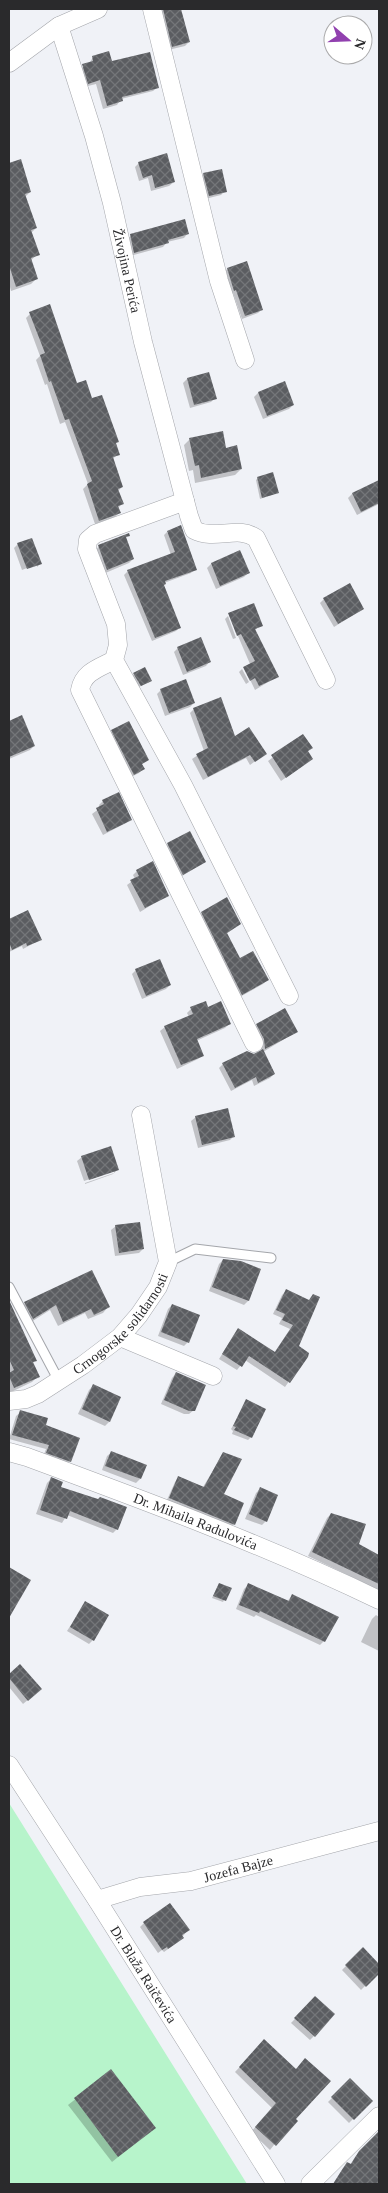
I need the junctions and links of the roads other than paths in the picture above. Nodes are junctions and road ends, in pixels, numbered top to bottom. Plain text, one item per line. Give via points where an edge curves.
1 (98, 9) edge
2 (152, 9) edge
3 (59, 26) junction
4 (9, 63) edge
5 (245, 360) dead end
6 (187, 509) junction
7 (114, 660) junction
8 (326, 680) dead end
9 (289, 996) dead end
10 (254, 1043) dead end
11 (141, 1115) dead end
12 (271, 1258) dead end
13 (168, 1262) junction
14 (9, 1287) edge
15 (120, 1337) junction
16 (213, 1376) dead end
17 (59, 1382) junction
18 (9, 1401) edge
19 (9, 1452) edge
20 (379, 1600) edge
21 (9, 1765) edge
22 (379, 1831) edge
23 (97, 1900) junction
24 (379, 2116) edge
25 (276, 2184) edge
26 (310, 2184) edge

1 - 3 street
2 - 5 street via 219,281
3 - 4 street
3 - 6 street, Živojina Perića via 112,203 143,342
6 - 7 street via 94,534 88,540 87,549 116,624 118,645
6 - 8 street via 194,530 203,535 240,532 256,538
7 - 9 street via 183,785
7 - 10 street via 86,675 80,690
11 - 13 street, Crnogorske solidarnosti
12 - 13 lane via 195,1249
13 - 15 street, Crnogorske solidarnosti via 148,1303
14 - 17 lane
15 - 16 street
15 - 17 street, Crnogorske solidarnosti
17 - 18 street, Crnogorske solidarnosti via 32,1397
19 - 20 street, Dr. Mihaila Radulovića via 227,1534
21 - 23 street, Dr. Blaža Raičevića
22 - 23 street, Jozefa Bajze via 191,1881 140,1887
23 - 25 street, Dr. Blaža Raičevića
24 - 26 street

